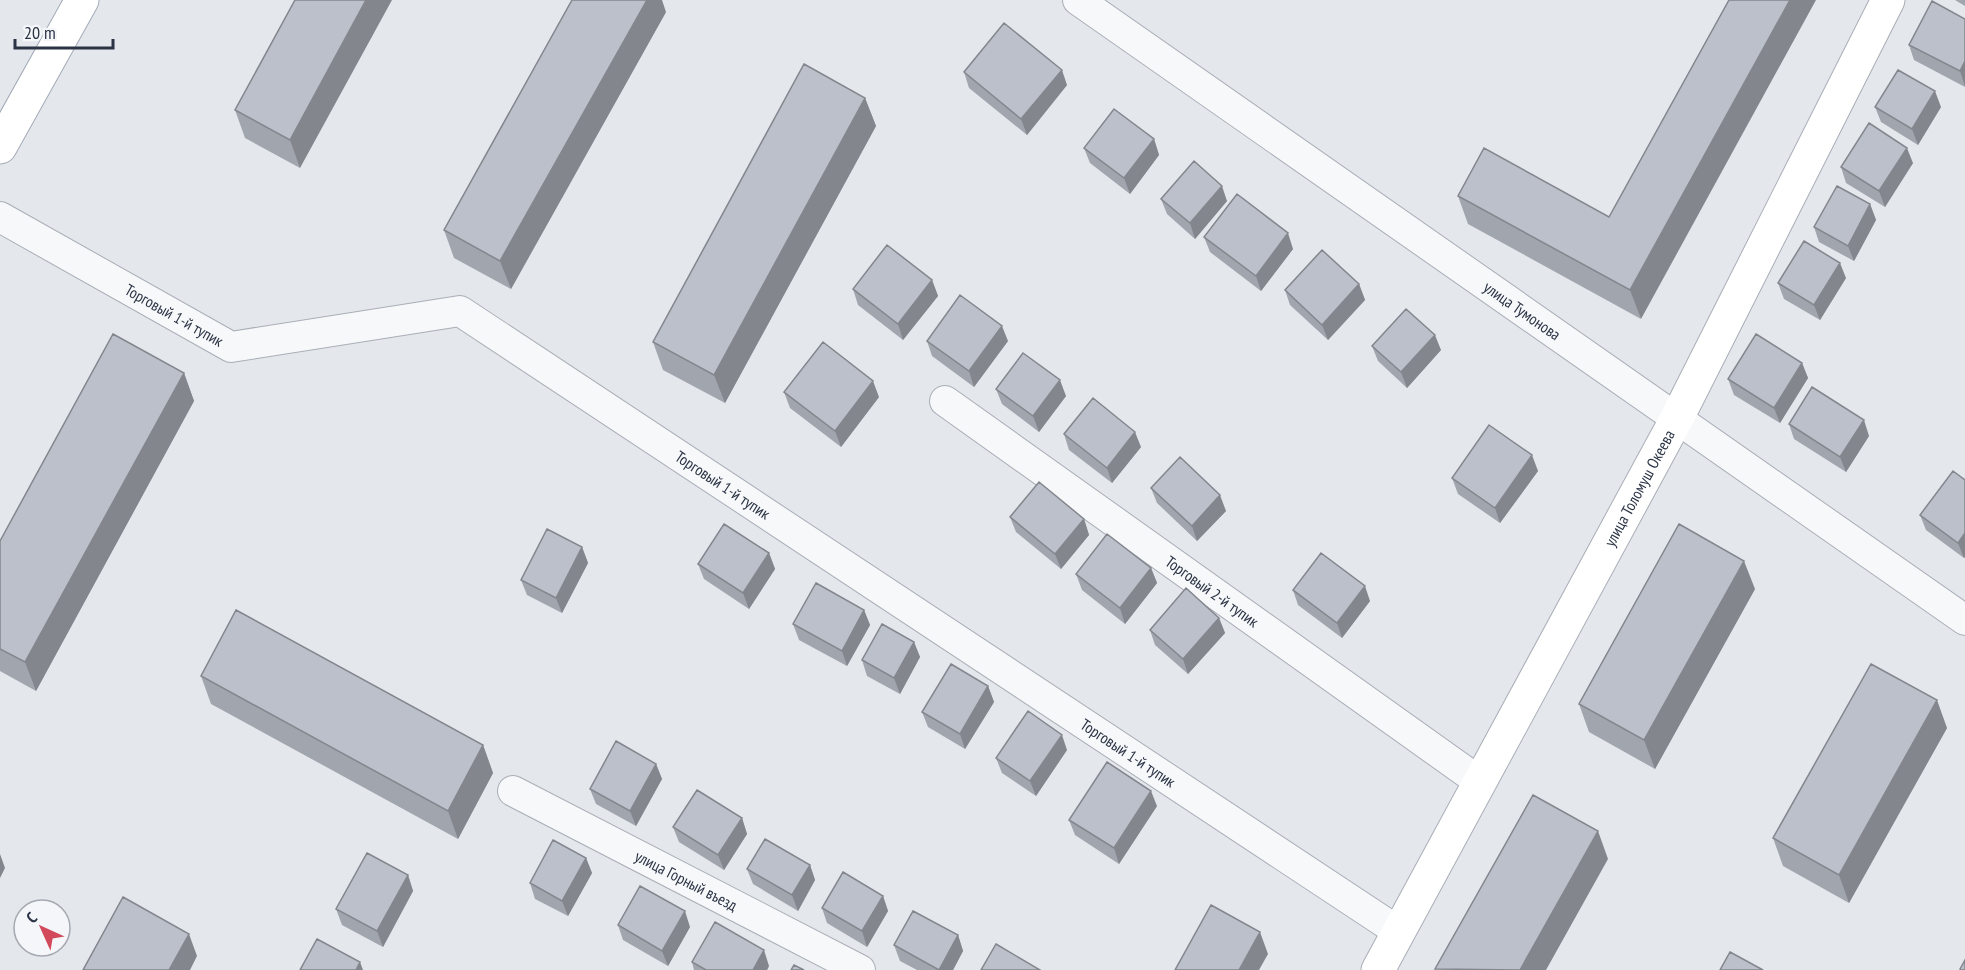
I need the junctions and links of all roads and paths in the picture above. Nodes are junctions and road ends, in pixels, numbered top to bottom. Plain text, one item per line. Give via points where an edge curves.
1 (82, 0) edge
2 (1078, 0) edge
3 (1888, 0) edge
4 (0, 147) edge
5 (0, 217) edge
6 (945, 401) dead end
7 (1676, 420) junction
8 (1965, 620) edge
9 (1480, 782) junction
10 (513, 791) dead end
11 (1399, 932) junction
12 (860, 970) edge
13 (1378, 970) edge

1 - 4 street
2 - 7 street, улица Тумонова
3 - 7 street, улица Толомуш Океева
5 - 11 street, Торговый 1-й тупик via 231,347 460,311
6 - 9 street, Торговый 2-й тупик
7 - 8 street, улица Тумонова
7 - 9 street, улица Толомуш Океева
9 - 11 street, улица Толомуш Океева
10 - 12 street, улица Горный въезд
11 - 13 street, улица Толомуш Океева

